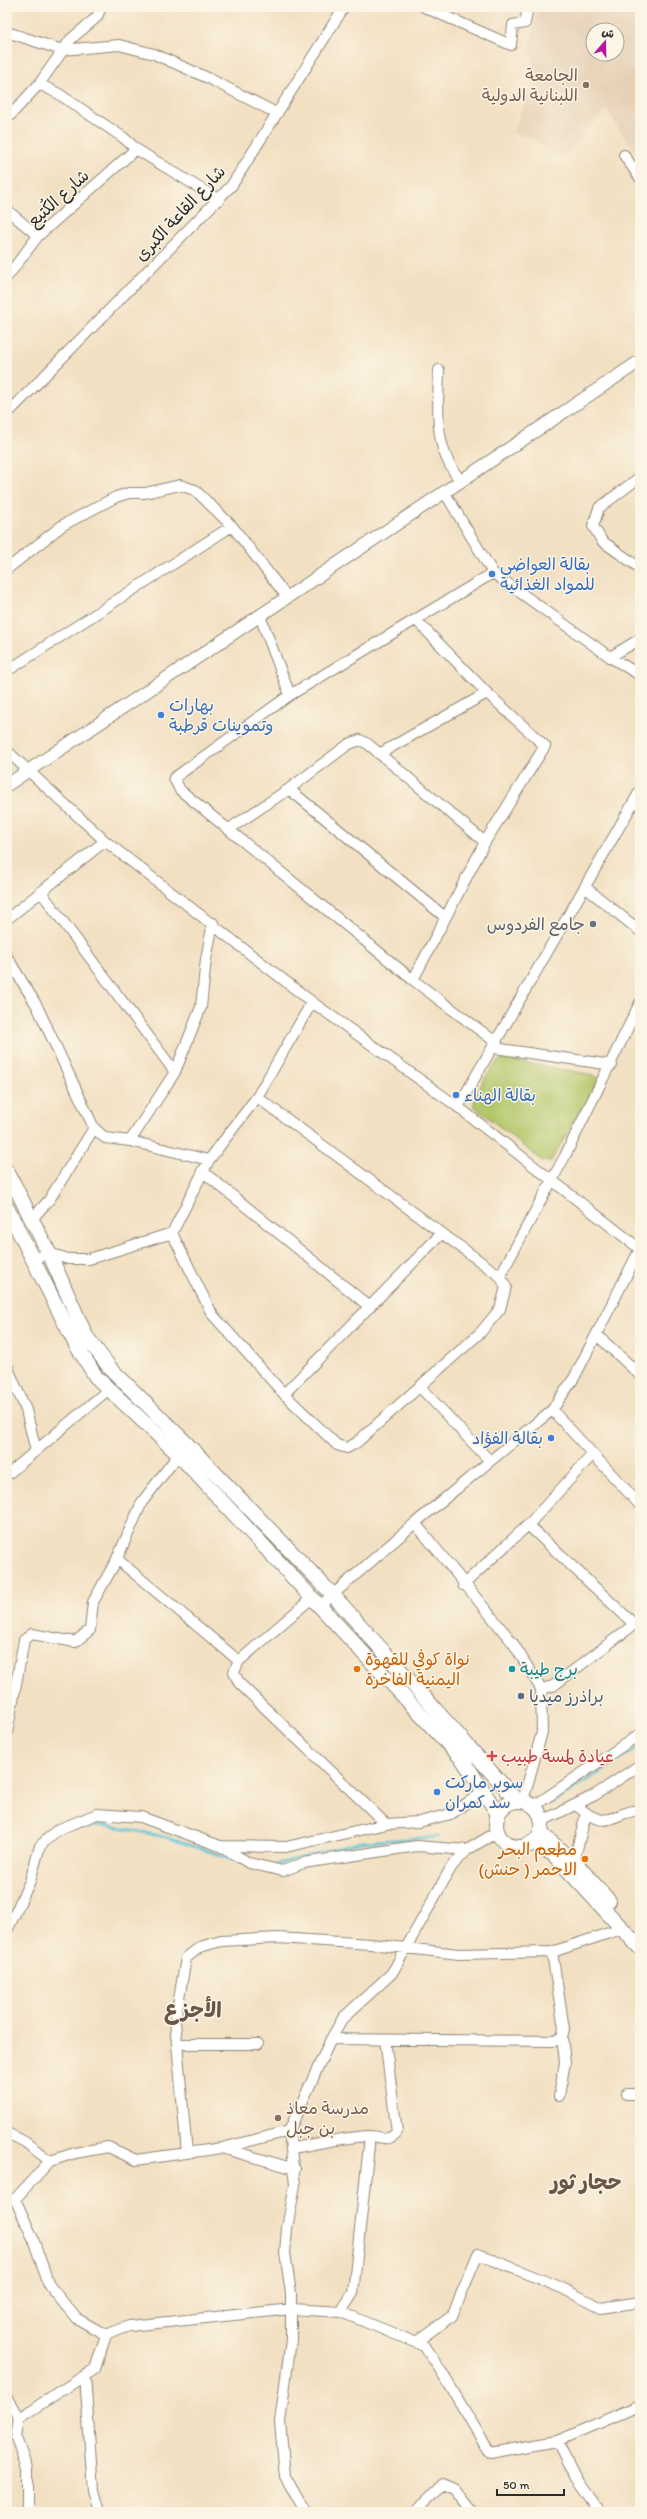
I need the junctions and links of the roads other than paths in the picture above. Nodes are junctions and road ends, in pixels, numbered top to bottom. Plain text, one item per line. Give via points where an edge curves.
1 (101, 7) edge
2 (344, 7) edge
3 (424, 7) edge
4 (528, 7) edge
5 (7, 32) edge
6 (62, 50) junction
7 (38, 84) junction
8 (276, 113) junction
9 (7, 119) edge
10 (136, 150) junction
11 (624, 155) dead end
12 (640, 178) edge
13 (218, 200) junction
14 (7, 210) edge
15 (38, 236) junction
16 (7, 276) edge
17 (640, 361) edge
18 (439, 370) dead end
19 (7, 414) edge
20 (640, 477) edge
21 (461, 481) junction
22 (445, 493) junction
23 (232, 526) junction
24 (640, 568) edge
25 (7, 569) edge
26 (493, 573) junction
27 (287, 597) junction
28 (260, 616) junction
29 (416, 620) junction
30 (640, 639) edge
31 (610, 657) junction
32 (7, 670) edge
33 (640, 675) edge
34 (488, 693) junction
35 (290, 695) junction
36 (7, 751) edge
37 (379, 754) junction
38 (29, 771) junction
39 (7, 785) edge
40 (289, 789) junction
41 (639, 795) edge
42 (229, 829) junction
43 (105, 841) junction
44 (485, 842) junction
45 (585, 887) junction
46 (41, 892) junction
47 (445, 917) junction
48 (7, 919) edge
49 (213, 923) junction
50 (640, 931) edge
51 (7, 957) edge
52 (413, 980) junction
53 (312, 1002) junction
54 (640, 1003) edge
55 (495, 1045) junction
56 (612, 1065) junction
57 (175, 1072) junction
58 (257, 1097) junction
59 (458, 1107) junction
60 (94, 1128) junction
61 (130, 1141) junction
62 (209, 1160) junction
63 (7, 1171) edge
64 (202, 1171) junction
65 (552, 1180) junction
66 (7, 1208) edge
67 (31, 1220) junction
68 (172, 1233) junction
69 (442, 1233) junction
70 (640, 1249) edge
71 (48, 1253) junction
72 (34, 1259) junction
73 (500, 1276) junction
74 (370, 1307) junction
75 (597, 1335) junction
76 (7, 1366) edge
77 (640, 1375) edge
78 (420, 1387) junction
79 (109, 1390) junction
80 (284, 1394) junction
81 (552, 1410) junction
82 (187, 1444) junction
83 (36, 1451) junction
84 (178, 1454) junction
85 (593, 1454) junction
86 (489, 1460) junction
87 (7, 1475) edge
88 (640, 1505) edge
89 (415, 1523) junction
90 (528, 1525) junction
91 (117, 1559) junction
92 (463, 1585) junction
93 (333, 1595) junction
94 (317, 1601) junction
95 (637, 1622) edge
96 (239, 1661) junction
97 (541, 1689) junction
98 (7, 1733) edge
99 (640, 1734) edge
100 (640, 1765) edge
101 (483, 1792) junction
102 (524, 1802) junction
103 (576, 1805) junction
104 (640, 1810) edge
105 (498, 1814) junction
106 (586, 1814) junction
107 (386, 1824) junction
108 (497, 1832) junction
109 (538, 1832) junction
110 (220, 1846) junction
111 (467, 1850) junction
112 (574, 1861) junction
113 (621, 1929) junction
114 (7, 1930) edge
115 (640, 1936) edge
116 (640, 1948) edge
117 (406, 1949) junction
118 (552, 1952) junction
119 (562, 2037) junction
120 (331, 2039) junction
121 (385, 2040) junction
122 (179, 2044) junction
123 (258, 2044) dead end
124 (627, 2094) dead end
125 (640, 2094) edge
126 (558, 2096) dead end
127 (289, 2131) junction
128 (7, 2133) edge
129 (370, 2136) junction
130 (222, 2148) junction
131 (292, 2148) junction
132 (187, 2153) junction
133 (50, 2161) junction
134 (295, 2170) junction
135 (11, 2201) edge
136 (640, 2302) edge
137 (292, 2309) junction
138 (341, 2312) junction
139 (106, 2335) junction
140 (416, 2342) junction
141 (84, 2375) junction
142 (7, 2398) edge
143 (640, 2405) edge
144 (19, 2418) junction
145 (557, 2441) junction
146 (27, 2512) edge
147 (99, 2512) edge
148 (305, 2512) edge
149 (415, 2512) edge
150 (473, 2512) edge
151 (600, 2512) edge

1 - 6 street via 97,17
2 - 8 street, شارع القاعة الكبرى
3 - 4 street via 511,45 513,24 525,23
5 - 6 street
6 - 7 street
6 - 8 street via 118,45 154,54
7 - 9 street
7 - 10 street via 65,98 124,138
8 - 13 street, شارع القاعة الكبرى via 232,185
10 - 13 street
10 - 15 street, شارع الكُتيع
11 - 12 street
13 - 19 street, شارع القاعة الكبرى
14 - 15 street
15 - 16 street, شارع الكُتيع
17 - 21 street
18 - 21 street via 438,426 441,448 450,469
20 - 24 street via 599,508 593,526 602,541
21 - 22 street
22 - 26 street
22 - 27 street
23 - 25 street via 195,490 187,486 169,486 145,493 129,493 116,497 63,525
23 - 27 street
23 - 32 street
26 - 29 street
26 - 31 street
27 - 28 street
28 - 35 street
28 - 38 street
29 - 34 street
29 - 35 street
30 - 31 street
31 - 33 street
34 - 37 street
34 - 44 street via 545,746
35 - 42 street via 174,778 180,790
36 - 38 street
37 - 40 street via 360,740 349,744
37 - 44 street
38 - 39 street
38 - 43 street
40 - 42 street
40 - 47 street
41 - 45 street
42 - 52 street
43 - 46 street
43 - 49 street
44 - 47 street
45 - 50 street
45 - 55 street
46 - 48 street
46 - 57 street
47 - 52 street
49 - 53 street
49 - 57 street via 201,1007
51 - 60 street via 37,1006
52 - 55 street
53 - 58 street
53 - 59 street
54 - 56 street
55 - 56 street
55 - 59 street
56 - 65 street
57 - 61 street
58 - 62 street
58 - 69 street
59 - 65 street
60 - 61 street via 104,1138
60 - 67 street via 49,1200
61 - 62 street
62 - 64 street
63 - 67 main road
64 - 68 street
64 - 74 street
65 - 70 street
65 - 73 street
66 - 72 main road
67 - 71 main road
68 - 71 street via 89,1260 68,1259
68 - 80 street via 212,1314
69 - 73 street
69 - 74 street
70 - 75 street
71 - 72 street
71 - 82 main road via 86,1336 110,1368
72 - 79 main road via 75,1343 96,1377
73 - 78 street via 506,1287 500,1309 480,1333
74 - 80 street
75 - 77 street
75 - 81 street via 574,1378
76 - 83 street via 26,1410
78 - 80 street via 347,1448 337,1445
78 - 86 street
79 - 83 street
79 - 84 main road
81 - 85 street
81 - 86 street
82 - 84 street
82 - 93 main road
83 - 87 street
84 - 91 street via 142,1502
84 - 94 main road
85 - 88 street
85 - 90 street
86 - 89 street
89 - 92 street
89 - 93 street
90 - 92 street
90 - 95 street
91 - 96 street
91 - 98 street via 94,1602 90,1630 75,1642 32,1634 24,1640
92 - 97 street via 513,1643
93 - 94 street
93 - 102 main road
94 - 96 street
94 - 101 main road via 463,1760
95 - 97 street via 553,1686
96 - 107 street via 234,1672 239,1683
97 - 102 street via 542,1732
99 - 102 street
100 - 103 street
101 - 105 main road
101 - 107 street via 451,1814 419,1822
102 - 105 main road via 505,1805
102 - 109 main road
103 - 106 street
103 - 109 street
104 - 106 street via 608,1820 592,1818
105 - 108 main road
106 - 112 street
107 - 110 street via 286,1847
108 - 109 main road via 510,1845 522,1847
108 - 111 street
109 - 112 main road
109 - 113 main road via 553,1854
110 - 111 street via 249,1864 283,1871 303,1863 418,1846
110 - 114 street via 140,1817 97,1814 57,1830 40,1846 30,1881
111 - 117 street via 452,1866
112 - 115 main road
113 - 116 main road
113 - 118 street
117 - 118 street via 458,1954
117 - 120 street via 392,1973 343,2018
117 - 122 street via 278,1938 221,1941 200,1947 186,1958 182,1972 176,2022
118 - 119 street via 562,2005
119 - 121 street via 555,2041
119 - 126 street via 565,2062
120 - 121 street
120 - 127 street
121 - 129 street via 397,2132 393,2137 386,2139
122 - 123 street
122 - 132 street
124 - 125 street
127 - 130 street
127 - 131 street
128 - 133 street via 25,2142
129 - 131 street
129 - 138 street via 352,2293
130 - 132 street
130 - 134 street
131 - 134 street
132 - 133 street via 136,2160 108,2147
133 - 135 street
134 - 137 street via 285,2252
135 - 139 street via 32,2236 48,2285 76,2318
136 - 140 street via 601,2308 562,2288 478,2254 452,2316
137 - 138 street
137 - 139 street via 129,2326
137 - 148 street via 291,2340 280,2422 285,2476
138 - 140 street
139 - 141 street via 94,2368
140 - 145 street via 424,2346 441,2371 490,2453
141 - 144 street
141 - 147 street via 93,2490
142 - 144 street
143 - 145 street via 606,2422
144 - 146 street via 16,2438 27,2468
145 - 151 street via 575,2477
149 - 150 street via 443,2484 455,2489

